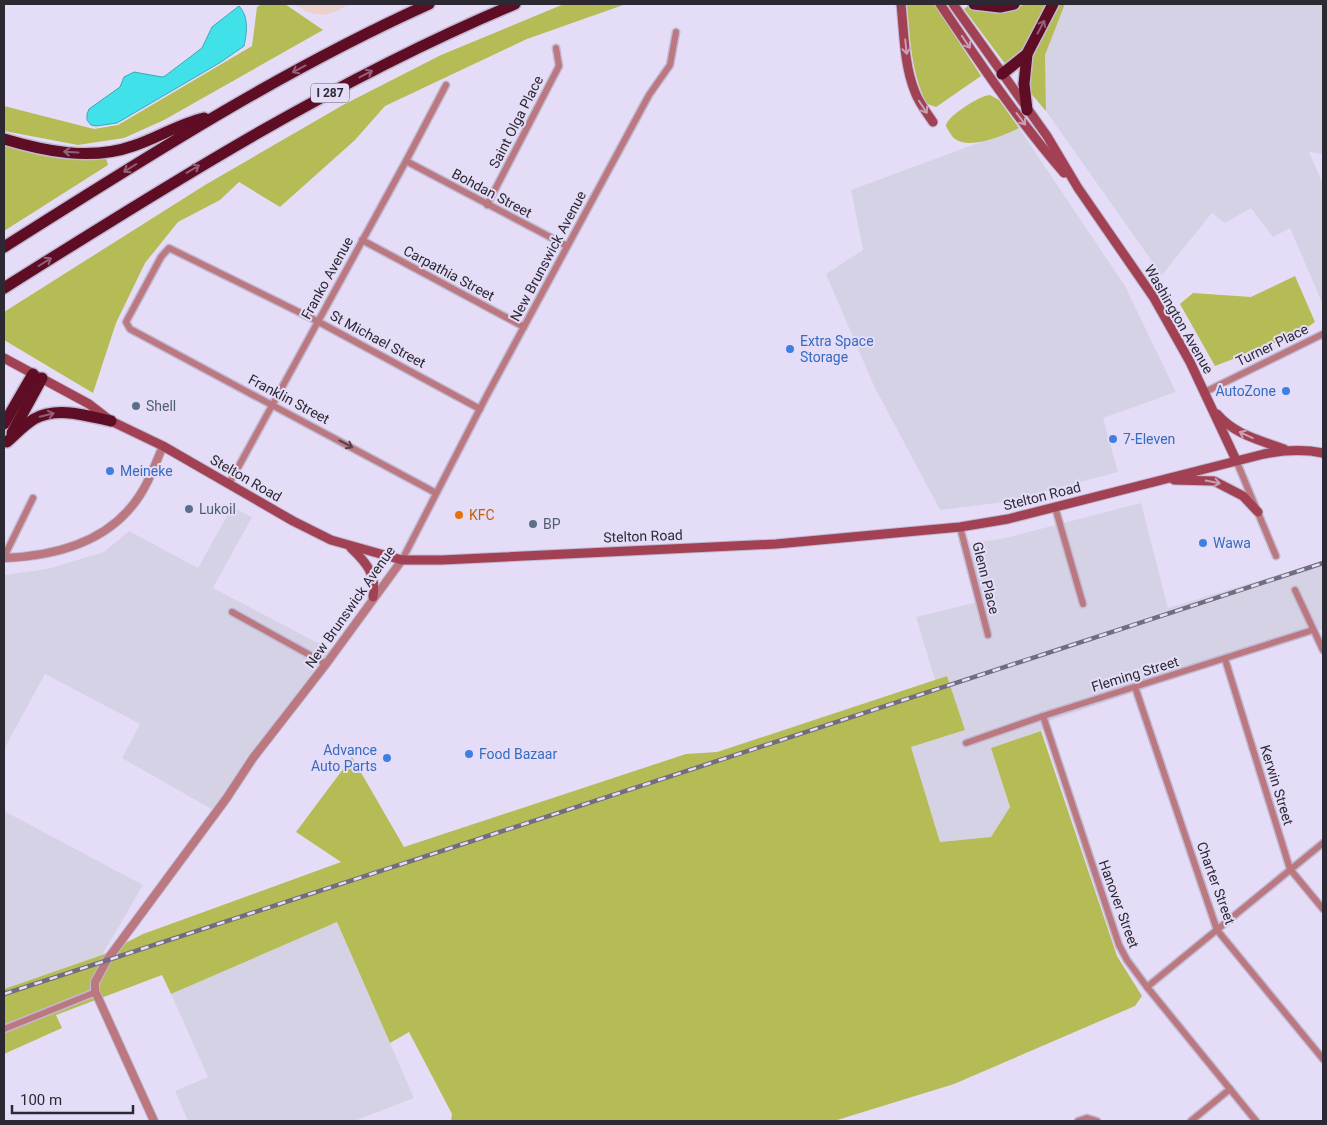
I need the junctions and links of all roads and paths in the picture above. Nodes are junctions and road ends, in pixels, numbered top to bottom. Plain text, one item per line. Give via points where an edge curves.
1 (428, 4) edge
2 (515, 4) edge
3 (901, 4) edge
4 (940, 4) edge
5 (953, 4) edge
6 (974, 4) edge
7 (1014, 4) edge
8 (1053, 4) edge
9 (676, 32) dead end
10 (556, 48) dead end
11 (1026, 54) junction
12 (1002, 74) junction
13 (446, 85) dead end
14 (1027, 110) junction
15 (216, 115) junction
16 (933, 122) dead end
17 (4, 139) edge
18 (406, 161) junction
19 (1078, 188) junction
20 (487, 205) junction
21 (362, 240) junction
22 (567, 246) junction
23 (4, 247) edge
24 (4, 288) edge
25 (318, 321) junction
26 (524, 327) junction
27 (130, 328) joint
28 (1323, 334) edge
29 (4, 358) edge
30 (37, 376) junction
31 (1205, 392) junction
32 (272, 404) junction
33 (480, 408) junction
34 (1212, 408) junction
35 (111, 420) junction
36 (4, 424) edge
37 (6, 445) edge
38 (164, 446) junction
39 (1287, 450) junction
40 (1323, 453) edge
41 (1236, 460) junction
42 (1164, 479) junction
43 (229, 484) junction
44 (436, 492) junction
45 (33, 498) dead end
46 (1056, 507) junction
47 (1258, 512) junction
48 (960, 527) junction
49 (350, 546) junction
50 (1276, 556) dead end
51 (4, 557) edge
52 (402, 560) junction
53 (1295, 590) dead end
54 (373, 597) junction
55 (1083, 604) dead end
56 (232, 612) dead end
57 (1313, 630) junction
58 (988, 635) dead end
59 (1323, 650) edge
60 (1225, 659) junction
61 (326, 664) junction
62 (1135, 687) junction
63 (1043, 716) junction
64 (966, 743) dead end
65 (1323, 843) edge
66 (1290, 869) junction
67 (1323, 910) edge
68 (1217, 930) junction
69 (1147, 987) junction
70 (96, 992) junction
71 (4, 1029) edge
72 (1323, 1059) edge
73 (1230, 1089) junction
74 (154, 1121) edge
75 (1078, 1121) edge
76 (1096, 1121) edge
77 (1191, 1121) edge
78 (1256, 1121) edge

1 -> 15 highway, I 287
24 -> 2 highway, I 287 via 246,138 392,60
3 -> 16 main road via 912,84
4 -> 19 main road, Washington Avenue via 1007,102
5 - 12 main road, Washington Avenue
6 - 7 highway via 1000,7
11 -> 8 highway
9 - 22 street, New Brunswick Avenue via 670,66 648,95
10 - 20 street, Saint Olga Place via 559,66
11 - 12 highway
11 - 14 highway via 1024,84
12 - 14 main road, Washington Avenue
13 - 18 street, Franko Avenue
14 - 19 main road, Washington Avenue via 1047,136
15 -> 17 highway via 184,123 130,147 101,152 70,153
15 -> 23 highway, I 287
18 - 20 street, Bohdan Street
18 - 21 street, Franko Avenue
19 - 31 main road, Washington Avenue via 1154,298
20 - 22 street, Bohdan Street
21 - 25 street, Franko Avenue
21 - 26 street, Carpathia Street
22 - 26 street, New Brunswick Avenue
25 - 27 street, St Michael Street via 169,248 126,322
25 - 32 street, Franko Avenue
25 - 33 street, St Michael Street
26 - 33 street, New Brunswick Avenue
27 - 32 street, Franklin Street
28 - 31 street, Turner Place
29 - 30 main road, Stelton Road
30 - 35 main road, Stelton Road via 89,404
30 - 36 highway
30 - 37 highway
31 - 34 main road, Washington Avenue
32 - 43 street, Franko Avenue
32 -> 44 street, Franklin Street
33 - 44 street, New Brunswick Avenue
39 -> 34 main road via 1234,430
34 - 41 main road, Washington Avenue
37 -> 35 highway via 34,419 51,413 75,413
35 - 38 main road, Stelton Road
38 - 43 main road, Stelton Road
38 - 51 street via 141,494 108,528 92,539 55,553
39 - 40 main road, Stelton Road
39 - 41 main road, Stelton Road
41 - 42 main road, Stelton Road
41 - 47 street, Washington Avenue
42 - 46 main road, Stelton Road
42 -> 47 main road via 1214,480 1243,496
43 - 49 main road, Stelton Road via 293,521
44 - 52 street, New Brunswick Avenue
45 - 51 street
46 - 48 main road, Stelton Road
46 - 55 street
47 - 50 street, Washington Avenue
48 - 52 main road, Stelton Road via 776,544
48 - 58 street, Glenn Place
49 - 52 main road, Stelton Road
49 - 54 main road via 373,576
52 - 54 street, New Brunswick Avenue
53 - 57 street
54 - 61 street, New Brunswick Avenue
56 - 61 street
57 - 59 street
57 - 60 street, Fleming Street
60 - 62 street, Fleming Street
60 - 66 street, Kerwin Street
61 - 70 street, New Brunswick Avenue via 107,960 95,982
62 - 63 street, Fleming Street
62 - 68 street, Charter Street
63 - 64 street, Fleming Street
63 - 69 street, Hanover Street via 1119,945
65 - 66 street
66 - 67 street, Kerwin Street
66 - 68 street
68 - 69 street
68 - 72 street, Charter Street
69 - 73 street, Hanover Street
70 - 71 street
70 - 74 street
73 - 77 street
73 - 78 street, Hanover Street
75 - 76 street via 1087,1118

